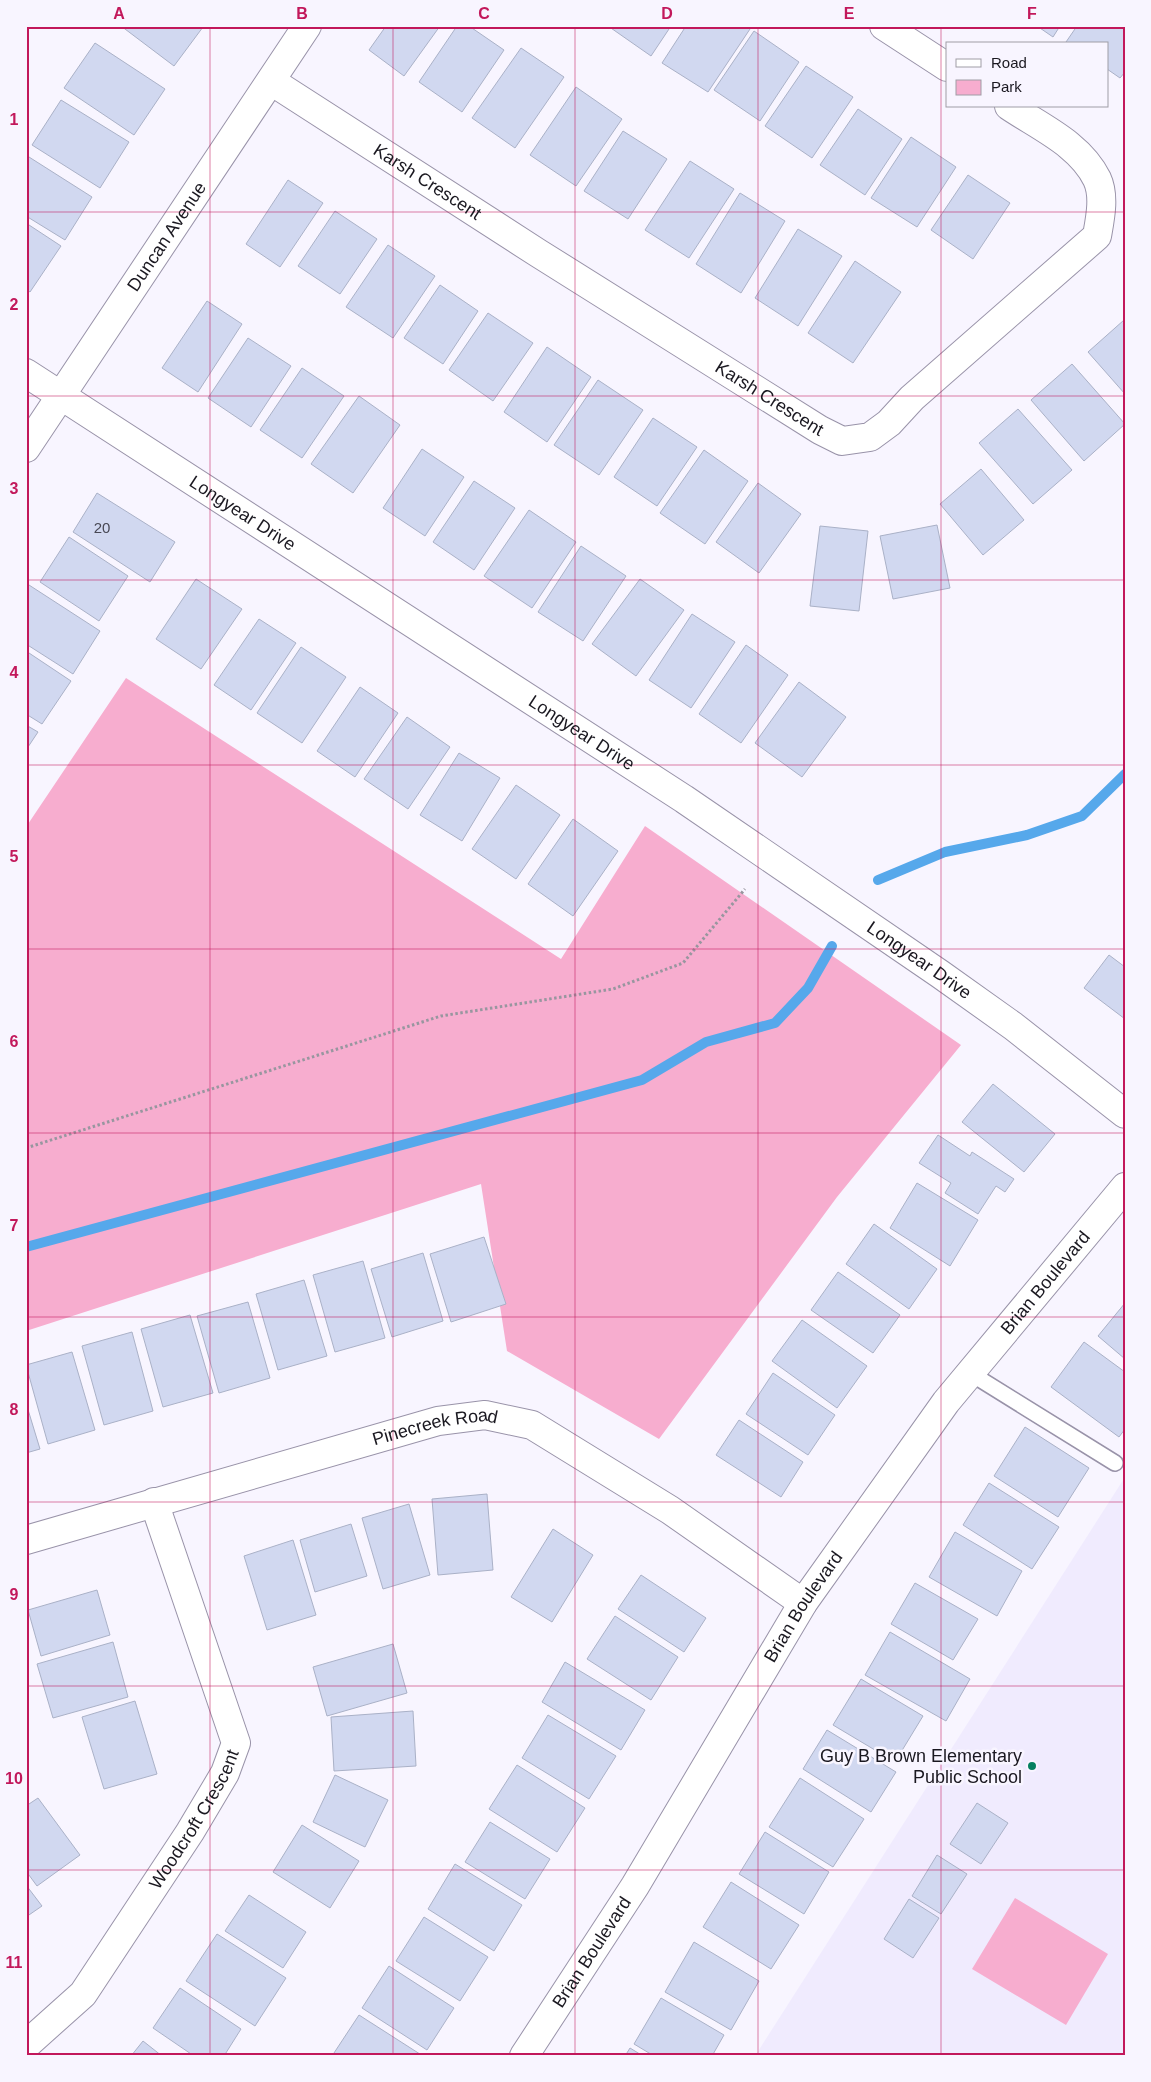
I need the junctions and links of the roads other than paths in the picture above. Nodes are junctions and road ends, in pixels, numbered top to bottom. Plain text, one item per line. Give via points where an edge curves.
1 (307, 26) edge
2 (884, 26) edge
3 (946, 65) edge
4 (271, 81) junction
5 (1012, 108) edge
6 (26, 373) edge
7 (61, 395) junction
8 (26, 448) edge
9 (1125, 1114) edge
10 (1125, 1187) edge
11 (970, 1373) junction
12 (1115, 1463) dead end
13 (154, 1502) junction
14 (26, 1540) edge
15 (803, 1603) junction
16 (26, 2044) edge
17 (524, 2056) edge

1 - 4 street, Duncan Avenue
2 - 3 street
4 - 5 street, Karsh Crescent via 538,253 842,441 870,437 889,423 912,398 1097,236 1102,208 1098,180 1078,152
4 - 7 street, Duncan Avenue
6 - 7 street, Longyear Drive
7 - 8 street, Duncan Avenue
7 - 9 street, Longyear Drive via 684,799 1013,1026
10 - 11 street, Brian Boulevard
11 - 12 lane
11 - 15 street, Brian Boulevard
13 - 14 street, Pinecreek Road
13 - 15 street, Pinecreek Road via 438,1421 485,1415 532,1425 670,1510
13 - 16 street, Woodcroft Crescent via 236,1743 225,1773 190,1832 83,1994
15 - 17 street, Brian Boulevard via 635,1886

